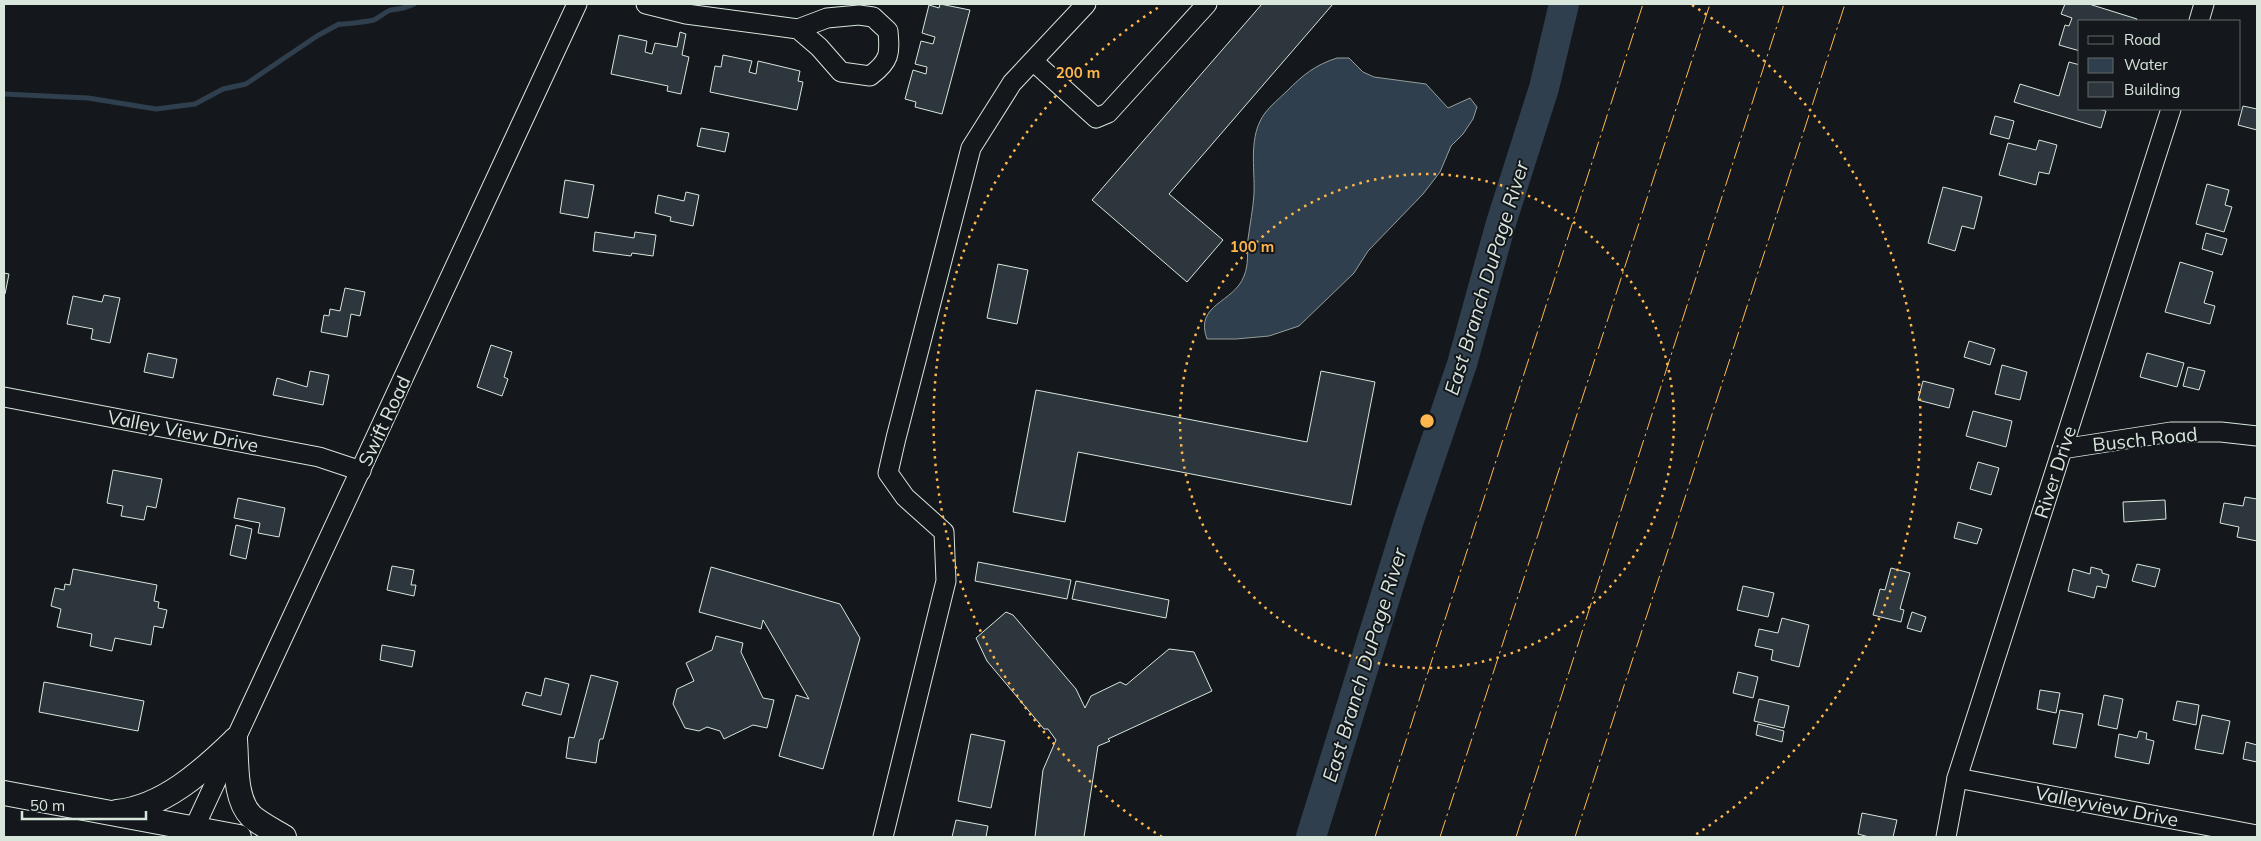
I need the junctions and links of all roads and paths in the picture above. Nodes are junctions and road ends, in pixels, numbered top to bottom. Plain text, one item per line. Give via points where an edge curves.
1 (576, 4) edge
2 (646, 4) edge
3 (1086, 4) edge
4 (1207, 4) edge
5 (2204, 4) edge
6 (2199, 20) edge
7 (798, 29) junction
8 (1033, 61) junction
9 (2171, 110) edge
10 (4, 397) edge
11 (2257, 436) edge
12 (2062, 449) junction
13 (361, 471) junction
14 (235, 740) junction
15 (1957, 778) junction
16 (4, 794) edge
17 (104, 813) junction
18 (191, 833) edge
19 (2257, 834) edge
20 (239, 837) edge
21 (284, 837) edge
22 (883, 837) edge
23 (1946, 837) edge

1 - 13 street, Swift Road
2 - 7 street via 686,14
3 - 8 street
4 - 8 street via 1108,113 1096,118
5 - 6 street
7 - 7 street via 827,18 873,17 888,30 890,52 883,66 870,76 841,72
8 - 22 street via 1012,83 971,148 888,473 905,497 944,532 946,580
9 - 12 street, River Drive
10 - 13 street, Valley View Drive via 319,457
11 - 12 street, Busch Road via 2171,432
12 - 15 street, River Drive
13 - 14 street, Swift Road
14 - 17 main road via 210,765 159,800 127,811
14 - 18 street, Swift Road
14 - 21 main road via 243,805 253,817
15 - 19 street, Valleyview Drive
15 - 23 street, River Drive
16 - 17 main road
17 - 18 main road
18 - 20 main road

